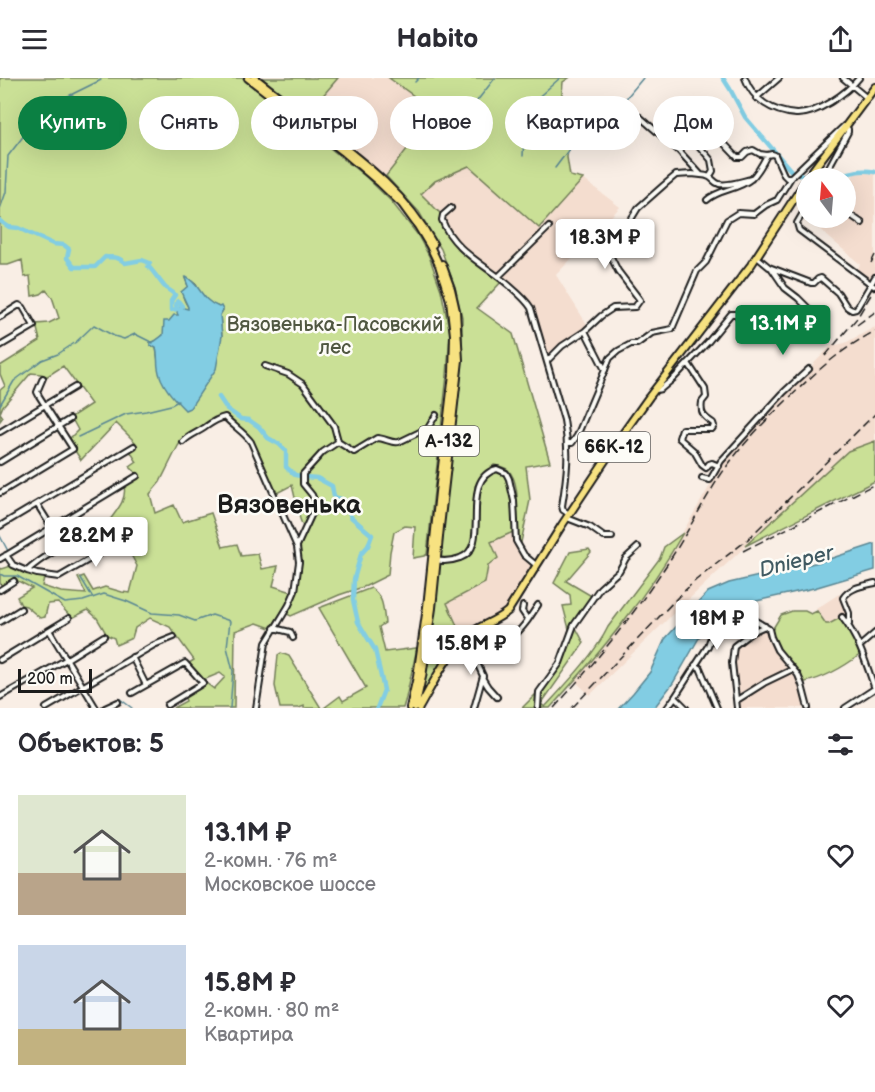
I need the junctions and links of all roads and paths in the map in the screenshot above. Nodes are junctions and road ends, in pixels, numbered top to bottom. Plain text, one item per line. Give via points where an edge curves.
1 (248, 78) edge
2 (255, 78) edge
3 (746, 78) edge
4 (778, 78) edge
5 (843, 78) edge
6 (860, 78) edge
7 (852, 87) junction
8 (875, 87) edge
9 (756, 98) junction
10 (867, 98) junction
11 (641, 118) edge
12 (845, 127) junction
13 (702, 150) edge
14 (730, 150) edge
15 (767, 155) junction
16 (815, 168) edge
17 (829, 168) edge
18 (701, 175) junction
19 (710, 176) junction
20 (792, 176) junction
21 (751, 179) junction
22 (796, 196) edge
23 (707, 200) dead end
24 (451, 208) dead end
25 (856, 219) edge
26 (862, 223) dead end
27 (549, 227) dead end
28 (798, 228) edge
29 (757, 257) junction
30 (772, 269) junction
31 (499, 276) junction
32 (875, 277) edge
33 (872, 284) edge
34 (0, 317) edge
35 (819, 320) dead end
36 (585, 331) junction
37 (793, 336) dead end
38 (0, 346) edge
39 (547, 361) junction
40 (688, 363) junction
41 (265, 366) dead end
42 (809, 369) dead end
43 (605, 371) junction
44 (43, 378) dead end
45 (75, 387) dead end
46 (655, 389) junction
47 (45, 405) junction
48 (436, 415) dead end
49 (70, 419) dead end
50 (58, 427) junction
51 (0, 432) edge
52 (183, 442) dead end
53 (338, 442) junction
54 (568, 443) junction
55 (134, 446) dead end
56 (0, 462) edge
57 (719, 466) junction
58 (137, 476) dead end
59 (702, 478) dead end
60 (0, 493) edge
61 (37, 504) junction
62 (568, 516) junction
63 (0, 526) edge
64 (51, 528) junction
65 (96, 529) dead end
66 (612, 537) dead end
67 (123, 540) dead end
68 (64, 547) junction
69 (297, 547) junction
70 (638, 547) dead end
71 (6, 555) junction
72 (0, 559) edge
73 (434, 560) junction
74 (537, 565) junction
75 (27, 571) junction
76 (14, 581) dead end
77 (875, 583) edge
78 (0, 590) edge
79 (538, 605) dead end
80 (523, 606) dead end
81 (21, 609) dead end
82 (842, 617) dead end
83 (69, 618) dead end
84 (528, 620) junction
85 (0, 621) edge
86 (765, 626) junction
87 (850, 627) junction
88 (274, 628) junction
89 (49, 630) junction
90 (875, 633) edge
91 (104, 636) dead end
92 (174, 637) dead end
93 (293, 638) dead end
94 (458, 644) junction
95 (860, 646) junction
96 (132, 657) junction
97 (477, 658) junction
98 (67, 659) junction
99 (0, 660) edge
100 (695, 665) junction
101 (793, 669) junction
102 (483, 678) junction
103 (146, 685) junction
104 (83, 686) junction
105 (875, 689) edge
106 (132, 693) dead end
107 (0, 697) edge
108 (497, 697) dead end
109 (675, 697) junction
110 (736, 700) junction
111 (118, 702) dead end
112 (167, 705) dead end
113 (46, 708) edge
114 (96, 708) edge
115 (105, 708) edge
116 (256, 708) edge
117 (410, 708) edge
118 (417, 708) edge
119 (474, 708) edge
120 (538, 708) edge
121 (667, 708) edge
122 (686, 708) edge
123 (717, 708) edge
124 (737, 708) edge
125 (808, 708) edge
126 (845, 708) edge

1 - 73 main road, А-132 via 390,192 418,226 439,265 452,311 454,353
2 - 73 main road, А-132 via 394,190 422,224 442,264 454,300 459,347
3 - 9 street
4 - 9 street
5 - 7 street
6 - 7 street
7 - 9 street via 819,108 797,114 771,108
7 - 10 street
8 - 10 main road, 66К-12
10 - 12 main road, 66К-12
11 - 18 street
12 - 16 main road, 66К-12
12 - 17 street via 847,136
12 - 20 street
13 - 19 street via 711,160
14 - 15 street via 737,157 753,150
15 - 20 street via 775,155 784,175
15 - 21 street
18 - 19 street
18 - 36 street via 676,175 638,208 624,231 614,239 609,253 640,300 634,307 613,308
19 - 21 street via 720,184
20 - 43 street via 777,200 754,214 738,213 727,220 706,262 697,271 672,329 652,333 618,351
21 - 23 street
22 - 29 main road, 66К-12
24 - 31 street via 442,220 452,239
25 - 26 street
27 - 31 street
28 - 33 street
29 - 30 street
29 - 46 main road, 66К-12
30 - 33 street via 811,283 821,278 852,310
30 - 35 street via 785,288
31 - 39 street via 531,308
32 - 33 street
34 - 38 street via 19,305 34,326
36 - 39 street
36 - 43 street
37 - 40 street via 775,342 751,332 736,314 731,314
39 - 54 street
40 - 46 street via 661,389
40 - 57 street via 705,389 702,414 714,426 682,429 679,438 706,468 712,463
41 - 53 street via 303,384 334,426
42 - 57 street
43 - 54 street via 577,436
44 - 47 street via 38,392
45 - 47 street
46 - 62 main road, 66К-12
47 - 50 street
47 - 51 street
48 - 53 street via 428,428 396,443 377,438 354,452
49 - 50 street
50 - 56 street
50 - 60 street via 73,449
52 - 69 street via 225,417 246,436
53 - 69 street via 303,474 303,484 316,505
54 - 62 street via 562,506
55 - 61 street
57 - 59 street via 710,480
58 - 64 street
61 - 63 street
61 - 64 street
62 - 66 street via 604,537
62 - 74 main road, 66К-12
64 - 68 street
64 - 71 street
65 - 68 street
67 - 75 street via 59,577
68 - 75 street
69 - 88 street via 295,591
70 - 120 street via 600,588 574,625 560,663 539,692
71 - 72 street
71 - 75 street via 13,565
73 - 74 street via 453,561 470,553 477,493 487,474 497,469 506,473 512,488 516,541 524,555
73 - 117 main road, А-132
73 - 118 main road, А-132 via 432,608
74 - 94 main road, 66К-12 via 508,611
76 - 78 street
77 - 87 street via 854,588 843,598
79 - 84 street
80 - 84 street
81 - 85 street
82 - 87 street
83 - 89 street
84 - 97 street via 509,640 492,649 487,659
86 - 100 street via 739,613 723,619
86 - 101 street via 770,629 777,650
86 - 110 street via 734,646
87 - 95 street
88 - 93 street via 290,632
88 - 116 street via 266,643
89 - 98 street
89 - 99 street
90 - 95 street
91 - 98 street
92 - 96 street
94 - 97 street
94 - 118 main road, 66К-12
95 - 105 street
96 - 103 street
96 - 104 street
97 - 102 street
98 - 104 street
98 - 107 street
100 - 109 street
100 - 123 street via 700,668
101 - 110 street
101 - 125 street
102 - 108 street
102 - 119 street
103 - 106 street
103 - 112 street via 185,663 203,683
104 - 113 street
104 - 114 street
105 - 126 street
109 - 121 street
109 - 122 street
110 - 124 street
111 - 115 street

